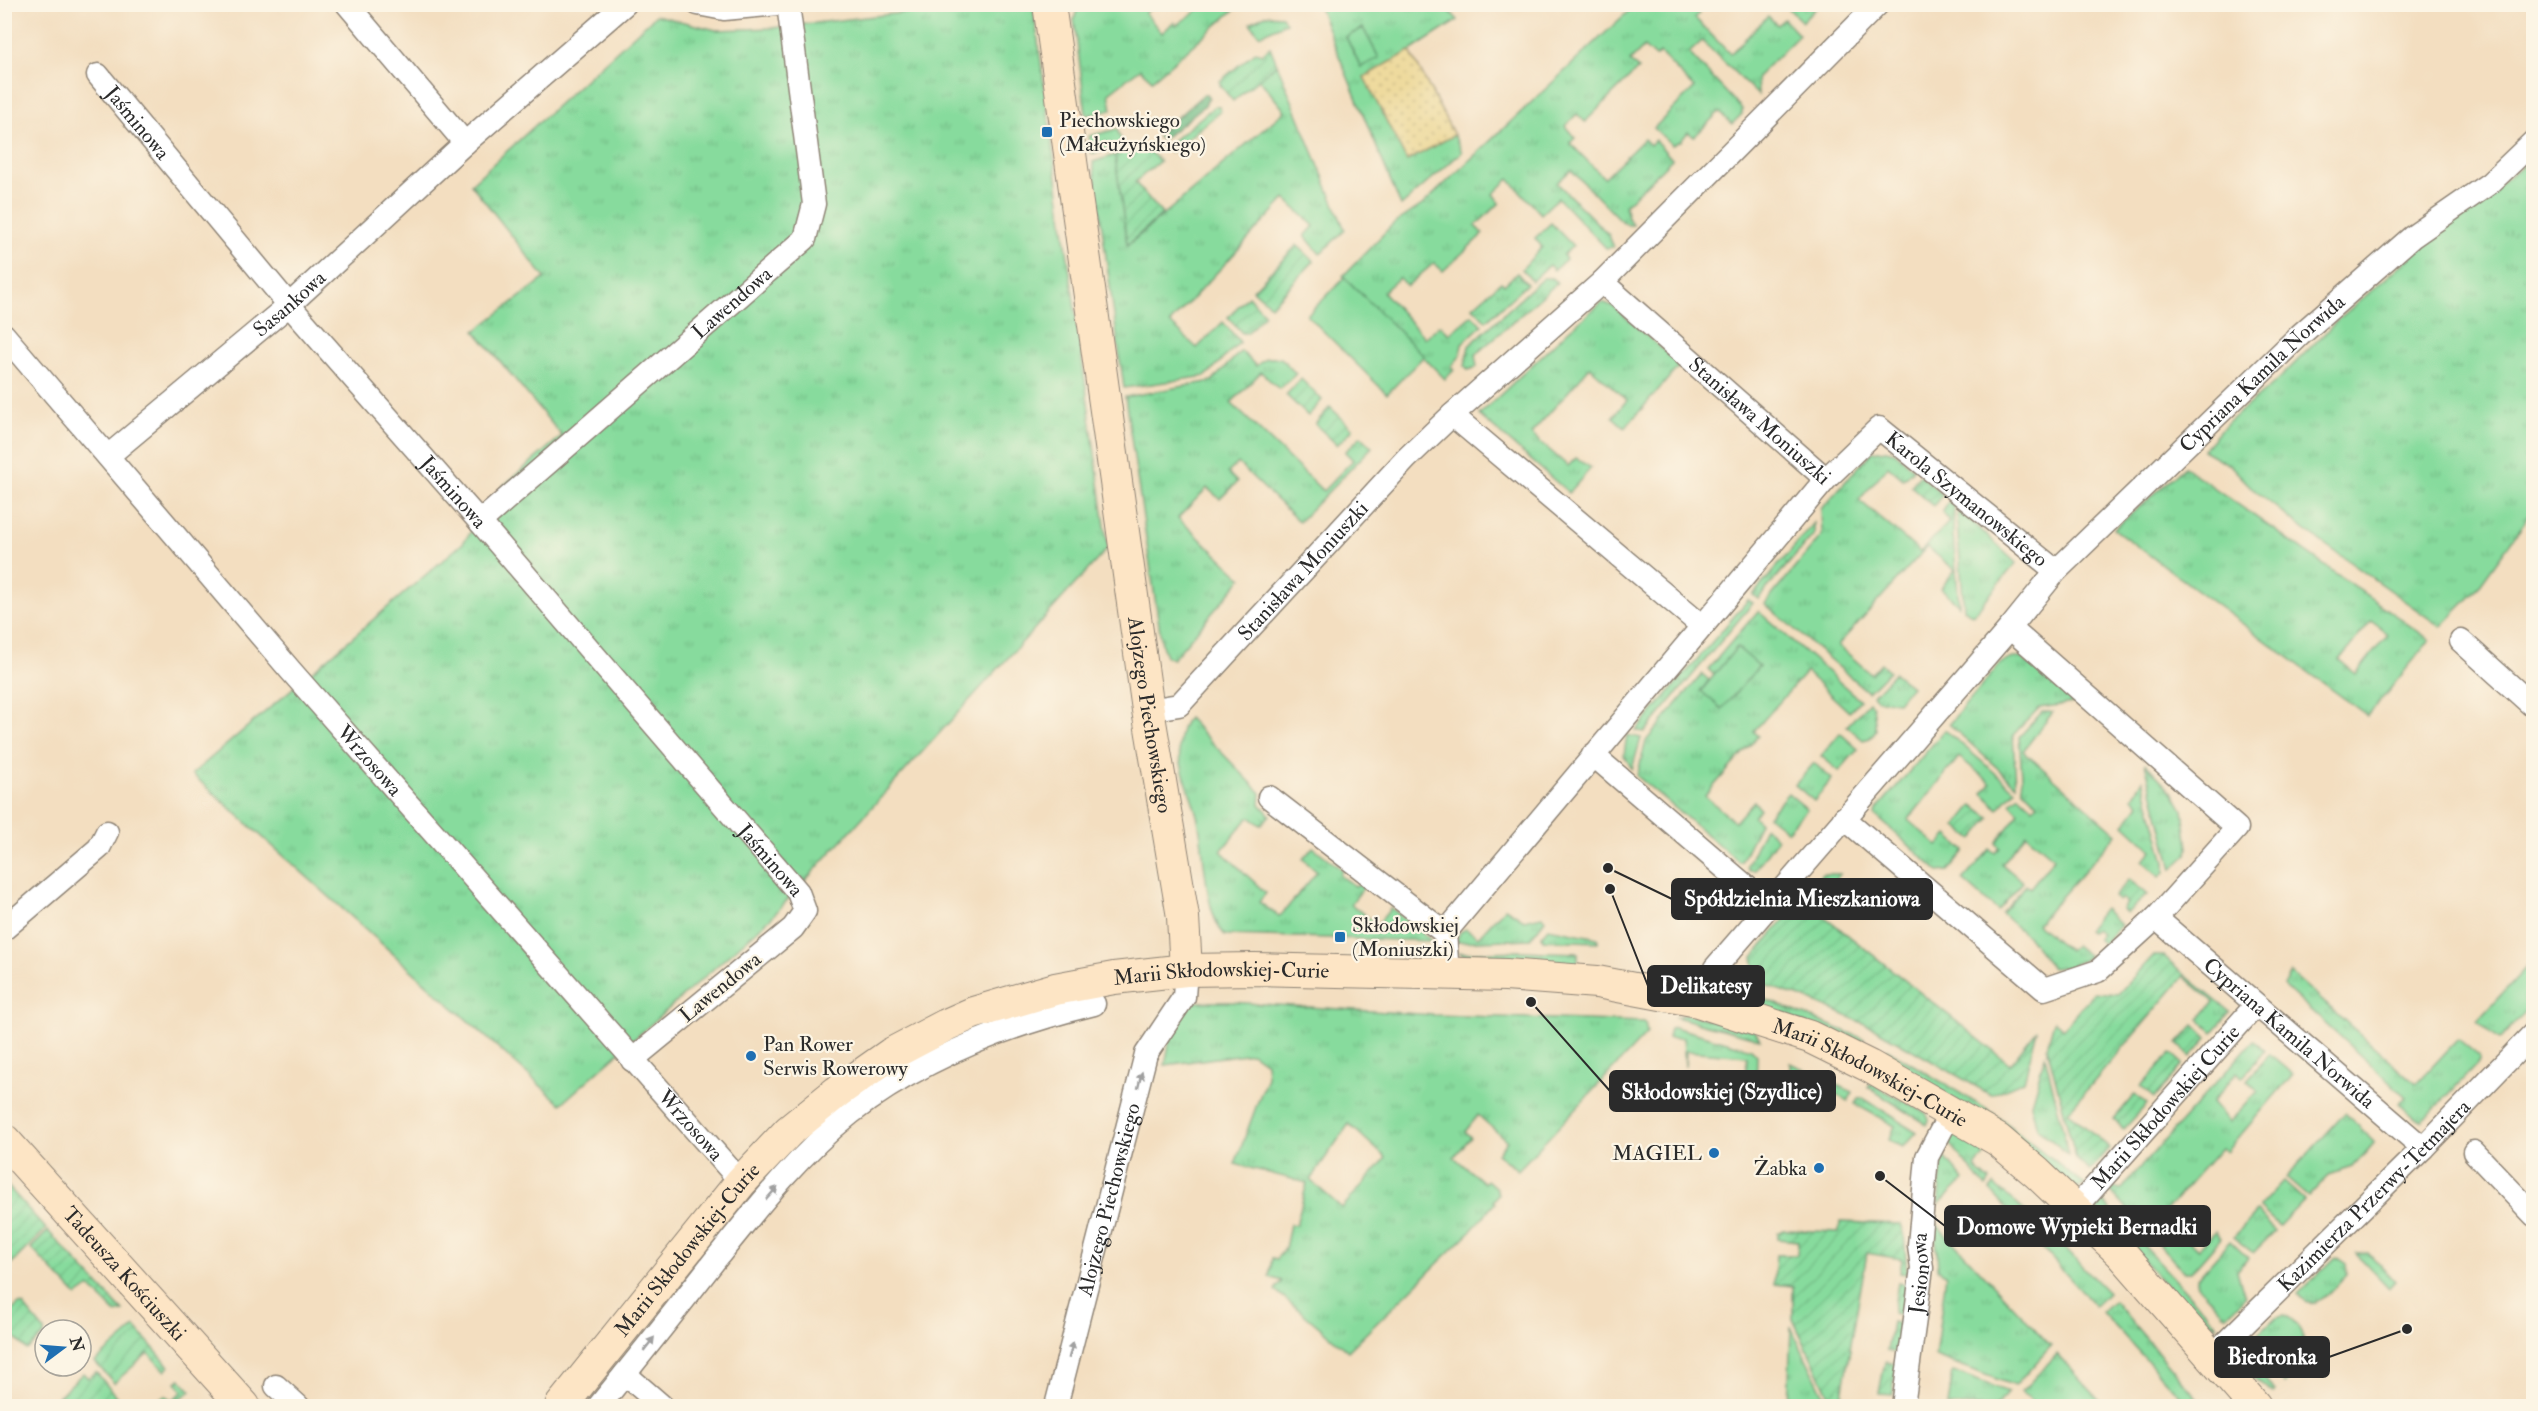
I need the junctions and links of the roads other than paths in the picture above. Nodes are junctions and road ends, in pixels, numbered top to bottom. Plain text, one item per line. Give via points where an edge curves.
1 (347, 4) edge
2 (625, 4) edge
3 (698, 4) edge
4 (778, 4) edge
5 (788, 4) edge
6 (1049, 4) edge
7 (1878, 4) edge
8 (98, 75) dead end
9 (2534, 141) edge
10 (465, 143) junction
11 (1602, 282) junction
12 (289, 305) junction
13 (4, 335) edge
14 (1452, 415) junction
15 (108, 456) junction
16 (1826, 479) junction
17 (480, 522) junction
18 (2056, 571) junction
19 (1702, 627) junction
20 (2010, 628) junction
21 (2461, 641) dead end
22 (2534, 707) edge
23 (1148, 710) junction
24 (1593, 755) junction
25 (1269, 797) dead end
26 (1844, 818) junction
27 (107, 832) dead end
28 (1769, 906) junction
29 (805, 911) joint
30 (2156, 918) junction
31 (4, 929) edge
32 (1445, 933) junction
33 (1186, 970) junction
34 (1448, 974) junction
35 (1698, 1001) junction
36 (1094, 1004) dead end
37 (2256, 1005) junction
38 (2534, 1033) edge
39 (632, 1060) junction
40 (1951, 1112) junction
41 (832, 1113) junction
42 (4, 1140) edge
43 (2423, 1148) junction
44 (2474, 1152) dead end
45 (741, 1182) junction
46 (2075, 1209) junction
47 (2534, 1215) edge
48 (2212, 1356) junction
49 (625, 1374) junction
50 (276, 1386) dead end
51 (244, 1407) edge
52 (298, 1407) edge
53 (561, 1407) edge
54 (599, 1407) edge
55 (662, 1407) edge
56 (1056, 1407) edge
57 (1903, 1407) edge
58 (2255, 1407) edge

1 - 10 street
2 - 10 street, Sasankowa
3 - 4 street via 724,9
5 - 17 street, Lawendowa via 814,204 805,239
6 - 23 street, Alojzego Piechowskiego
7 - 11 street, Stanisława Moniuszki
8 - 12 street, Jaśminowa
9 - 18 street, Cypriana Kamila Norwida via 2490,183 2412,237 2300,335
10 - 12 street, Sasankowa
11 - 14 street, Stanisława Moniuszki
11 - 16 street, Stanisława Moniuszki
12 - 15 street, Sasankowa
12 - 17 street, Jaśminowa
13 - 15 street, Wrzosowa
14 - 19 street
14 - 23 street, Stanisława Moniuszki via 1339,530 1179,705
15 - 39 street, Wrzosowa
16 - 18 street, Karola Szymanowskiego via 1879,428
16 - 19 street, Stanisława Moniuszki
17 - 29 street, Jaśminowa via 798,892
18 - 20 street, Cypriana Kamila Norwida
19 - 24 street, Stanisława Moniuszki
20 - 26 street, Cypriana Kamila Norwida
20 - 30 street via 2237,828
21 - 22 street
23 - 33 street, Alojzego Piechowskiego via 1183,917
24 - 28 street
24 - 32 street, Stanisława Moniuszki
25 - 32 street
26 - 28 street, Cypriana Kamila Norwida
26 - 30 street via 2044,989 2098,971
27 - 31 street via 99,848
28 - 35 street, Cypriana Kamila Norwida via 1715,968
29 - 39 street, Lawendowa via 793,928
30 - 37 street, Cypriana Kamila Norwida
32 - 34 street
33 - 34 street, Marii Skłodowskiej-Curie
33 - 41 street, Marii Skłodowskiej-Curie via 1055,989 973,1013 891,1054
56 -> 33 street, Alojzego Piechowskiego via 1146,1054 1184,997
34 - 35 street, Marii Skłodowskiej-Curie via 1597,982
35 - 40 street, Marii Skłodowskiej-Curie via 1810,1037
36 - 41 street, Marii Skłodowskiej-Curie via 1027,1022 962,1047
37 - 43 street, Cypriana Kamila Norwida
37 - 46 street, Marii Skłodowskiej Curie
38 - 43 street, Kazimierza Przerwy-Tetmajera
39 - 45 street, Wrzosowa
40 - 46 street, Marii Skłodowskiej-Curie via 1998,1140
40 - 57 street, Jesionowa via 1927,1157 1920,1233 1922,1268
41 - 45 street, Marii Skłodowskiej-Curie via 789,1131
49 -> 41 street, Marii Skłodowskiej-Curie via 745,1223 795,1167
42 - 51 street, Tadeusza Kościuszki
43 - 48 street, Kazimierza Przerwy-Tetmajera
44 - 47 street
45 - 53 street, Marii Skłodowskiej-Curie
46 - 48 street, Marii Skłodowskiej-Curie via 2122,1254
48 - 58 street, Marii Skłodowskiej-Curie
49 - 54 street, Marii Skłodowskiej-Curie
49 - 55 street
50 - 52 street

